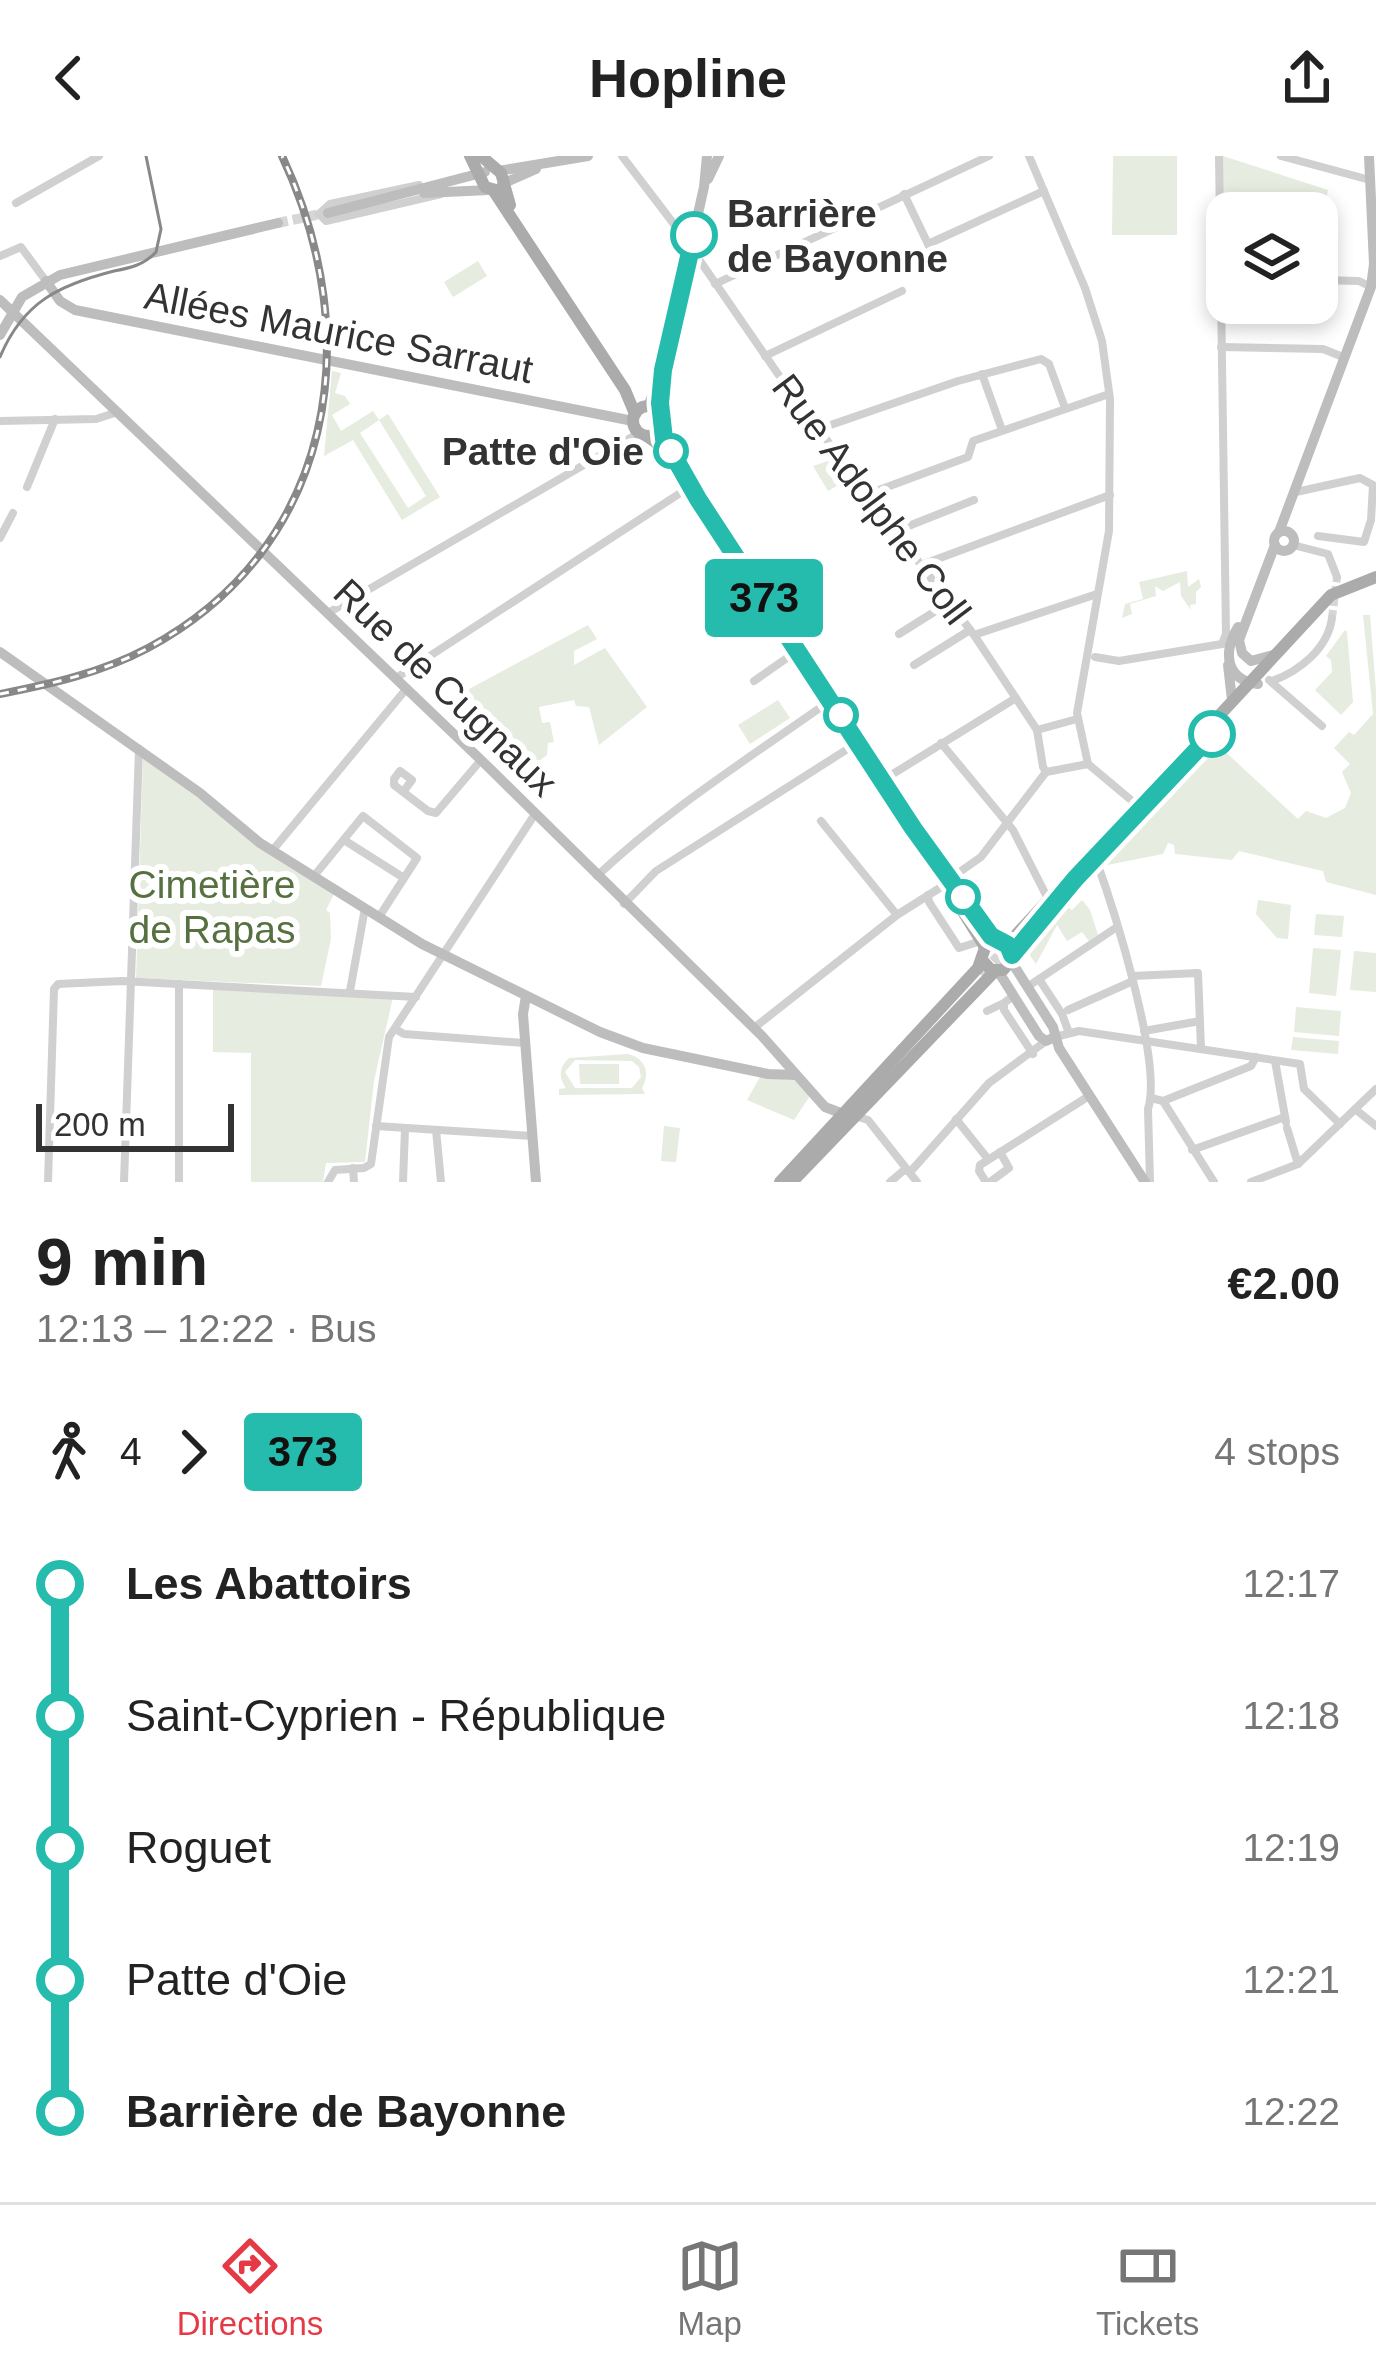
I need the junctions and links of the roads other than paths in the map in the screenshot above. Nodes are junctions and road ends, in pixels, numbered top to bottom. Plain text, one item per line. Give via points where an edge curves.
1 (99, 156) edge
2 (470, 156) edge
3 (481, 156) edge
4 (588, 156) edge
5 (622, 156) edge
6 (707, 156) edge
7 (719, 156) edge
8 (989, 156) edge
9 (1029, 156) edge
10 (1219, 156) edge
11 (1281, 156) edge
12 (1369, 156) edge
13 (492, 179) junction
14 (1370, 181) junction
15 (432, 185) junction
16 (704, 187) junction
17 (1044, 190) junction
18 (445, 192) junction
19 (1221, 192) edge
20 (408, 194) junction
21 (904, 194) junction
22 (16, 203) dead end
23 (328, 213) tunnel mouth
24 (278, 224) tunnel mouth
25 (928, 244) junction
26 (690, 252) junction
27 (0, 256) edge
28 (936, 267) dead end
29 (46, 280) junction
30 (1338, 280) edge
31 (715, 284) junction
32 (1371, 287) junction
33 (902, 291) dead end
34 (0, 295) edge
35 (15, 311) junction
36 (1222, 324) edge
37 (0, 335) edge
38 (1221, 347) junction
39 (765, 356) junction
40 (1343, 357) junction
41 (982, 374) junction
42 (1109, 394) junction
43 (1065, 408) junction
44 (115, 413) junction
45 (55, 419) junction
46 (646, 420) junction
47 (0, 421) edge
48 (819, 429) junction
49 (1002, 430) junction
50 (27, 487) dead end
51 (693, 493) junction
52 (868, 494) junction
53 (1110, 495) junction
54 (1293, 499) junction
55 (974, 500) dead end
56 (13, 513) dead end
57 (896, 531) junction
58 (1318, 536) dead end
59 (0, 538) edge
60 (1284, 541) junction
61 (921, 565) junction
62 (1337, 577) dead end
63 (1370, 582) edge
64 (1097, 594) junction
65 (950, 602) junction
66 (1249, 609) junction
67 (328, 613) junction
68 (1226, 618) junction
69 (1332, 618) tunnel mouth
70 (972, 633) junction
71 (899, 634) dead end
72 (1088, 646) junction
73 (798, 650) junction
74 (0, 652) edge
75 (1226, 653) junction
76 (1276, 654) junction
77 (1095, 657) junction
78 (1085, 664) junction
79 (914, 665) dead end
80 (1286, 675) junction
81 (754, 681) dead end
82 (1260, 682) junction
83 (402, 683) junction
84 (1016, 698) junction
85 (1293, 698) junction
86 (831, 700) junction
87 (1232, 700) junction
88 (1077, 719) junction
89 (1322, 726) dead end
90 (1037, 730) junction
91 (858, 742) junction
92 (941, 743) junction
93 (139, 749) junction
94 (481, 760) junction
95 (1088, 764) junction
96 (1046, 772) junction
97 (883, 780) junction
98 (403, 792) dead end
99 (1138, 806) junction
100 (535, 814) junction
101 (821, 820) dead end
102 (1006, 823) junction
103 (1117, 824) junction
104 (344, 840) junction
105 (272, 851) junction
106 (1096, 857) junction
107 (314, 876) junction
108 (596, 877) junction
109 (404, 878) junction
110 (949, 881) junction
111 (1069, 886) junction
112 (928, 895) junction
113 (1046, 895) junction
114 (624, 904) junction
115 (365, 908) junction
116 (897, 915) junction
117 (380, 917) junction
118 (1117, 927) junction
119 (993, 953) junction
120 (443, 954) junction
121 (1012, 958) junction
122 (1040, 979) junction
123 (1132, 979) junction
124 (131, 982) junction
125 (179, 984) junction
126 (1027, 986) junction
127 (350, 991) junction
128 (526, 996) junction
129 (416, 997) junction
130 (1009, 999) junction
131 (1068, 1010) dead end
132 (987, 1011) dead end
133 (1200, 1022) junction
134 (754, 1028) junction
135 (394, 1030) junction
136 (1070, 1033) junction
137 (1145, 1036) junction
138 (1050, 1039) junction
139 (914, 1040) junction
140 (524, 1043) junction
141 (1201, 1049) junction
142 (1033, 1054) junction
143 (1256, 1057) junction
144 (1275, 1060) junction
145 (795, 1075) junction
146 (1375, 1090) edge
147 (1089, 1096) junction
148 (1151, 1098) junction
149 (1163, 1101) junction
150 (826, 1107) junction
151 (1355, 1109) junction
152 (853, 1114) junction
153 (956, 1119) junction
154 (1286, 1122) junction
155 (1340, 1124) junction
156 (376, 1126) junction
157 (1376, 1126) edge
158 (830, 1128) junction
159 (405, 1129) junction
160 (436, 1130) junction
161 (532, 1136) junction
162 (1192, 1150) junction
163 (1000, 1152) junction
164 (988, 1159) junction
165 (1298, 1164) junction
166 (353, 1168) junction
167 (907, 1170) junction
168 (1275, 1178) edge
169 (48, 1182) edge
170 (124, 1182) edge
171 (179, 1182) edge
172 (328, 1182) edge
173 (354, 1182) edge
174 (404, 1182) edge
175 (441, 1182) edge
176 (536, 1182) edge
177 (780, 1182) edge
178 (792, 1182) edge
179 (890, 1182) edge
180 (917, 1182) edge
181 (988, 1182) edge
182 (1148, 1182) edge
183 (1214, 1182) edge
184 (1251, 1182) edge

1 - 22 street
2 - 13 main road
3 - 13 main road
4 - 13 street
5 - 26 street, Rue Adolphe Coll
6 - 16 street
7 - 16 street
8 - 21 street
9 - 17 street
10 - 19 street
11 - 14 street
12 - 14 street
13 - 15 street
13 - 18 street
13 - 46 main road
14 - 32 street
15 - 18 street via 330,204 319,214 326,221
15 - 20 street
16 - 26 street
17 - 25 street
17 - 42 street via 1102,340
18 - 20 street
20 - 23 street
21 - 25 street
21 - 31 street
24 - 29 street
25 - 28 street
26 - 31 street, Rue Adolphe Coll
26 - 46 street
27 - 29 street via 21,247
29 - 35 street
29 - 46 street, Allées Maurice Sarraut via 75,310
30 - 32 street
31 - 39 street, Rue Adolphe Coll
32 - 40 street
33 - 39 street
34 - 35 street, Rue de Cugnaux
35 - 37 street
35 - 44 street, Rue de Cugnaux
36 - 38 street
38 - 40 street via 1323,349
38 - 68 street
39 - 48 street, Rue Adolphe Coll
40 - 54 street
41 - 43 street via 1046,360
41 - 48 street
41 - 49 street
42 - 43 street
42 - 53 street
43 - 49 street
44 - 45 street
44 - 67 street, Rue de Cugnaux
45 - 47 street
45 - 50 street
46 - 51 main road
46 - 67 street
48 - 52 street, Rue Adolphe Coll
49 - 52 street via 973,441 968,457
51 - 73 main road
51 - 83 street
52 - 57 street, Rue Adolphe Coll
53 - 61 street
53 - 64 street
54 - 58 street via 1360,478 1373,485 1364,542
54 - 60 street
55 - 57 street
56 - 59 street
57 - 61 street, Rue Adolphe Coll
60 - 62 street via 1328,554
60 - 66 street
61 - 65 street, Rue Adolphe Coll
63 - 76 main road via 1331,596
63 - 82 main road via 1331,605
64 - 70 street
64 - 72 street
65 - 70 street, Rue Adolphe Coll
65 - 71 street
66 - 68 street
66 - 75 street
66 - 76 street via 1242,653 1257,662
67 - 83 street, Rue de Cugnaux
68 - 75 street
69 - 80 street via 1321,647
70 - 79 street
70 - 84 street, Rue Adolphe Coll
72 - 77 street
72 - 78 street
73 - 81 street
73 - 86 main road
74 - 93 street
75 - 77 street
75 - 82 street via 1235,676
75 - 87 street
76 - 82 main road
77 - 78 street
78 - 88 street
80 - 82 street
80 - 85 street
82 - 85 street
82 - 87 main road
82 - 99 main road
83 - 94 street, Rue de Cugnaux
83 - 105 street
84 - 90 street, Rue Adolphe Coll
84 - 92 street
85 - 89 street
86 - 91 main road
86 - 108 street via 632,838
87 - 99 main road
88 - 90 street
88 - 95 street
90 - 96 street
91 - 97 main road
91 - 114 street via 656,871
92 - 97 street
92 - 102 street
93 - 105 street
93 - 124 street
94 - 98 street via 436,813
94 - 100 street, Rue de Cugnaux
95 - 96 street
95 - 99 street
96 - 102 street
97 - 110 main road
99 - 103 main road
99 - 106 main road
100 - 108 street, Rue de Cugnaux
100 - 120 street
101 - 116 street
102 - 110 street via 981,857
102 - 113 street
103 - 113 main road
103 - 119 main road
104 - 107 street
104 - 109 street
104 - 109 street via 363,815 417,857
105 - 107 street
106 - 111 main road
106 - 118 street
107 - 115 street
108 - 114 street, Rue de Cugnaux
109 - 117 street
110 - 112 street
110 - 119 main road
111 - 119 main road
111 - 121 main road
112 - 116 street
112 - 119 street via 960,950
113 - 119 main road
114 - 134 street, Rue de Cugnaux
115 - 117 street
115 - 127 street
116 - 134 street
117 - 120 street
118 - 122 street
118 - 123 street
119 - 121 main road
119 - 121 main road via 1008,945
119 - 130 street
119 - 139 main road
119 - 139 main road
119 - 152 main road
120 - 128 street
120 - 129 street
121 - 126 street
122 - 126 street
122 - 136 street
123 - 131 street
123 - 133 street via 1198,973
123 - 137 street
124 - 125 street
124 - 169 street via 54,988
124 - 170 street
125 - 127 street
125 - 171 street
126 - 138 street via 1053,1027
127 - 129 street
128 - 140 street
128 - 145 street via 643,1048
129 - 135 street
130 - 132 street
130 - 138 street
130 - 142 street via 1004,1010
133 - 137 street
133 - 141 street
134 - 145 street, Rue de Cugnaux
135 - 140 street
135 - 156 street
136 - 137 street
136 - 138 street
137 - 141 street
137 - 148 street
138 - 142 street
138 - 147 street
139 - 152 main road
140 - 161 street
141 - 143 street
142 - 153 street via 989,1083
143 - 144 street
143 - 149 street
144 - 154 street
144 - 155 street via 1300,1064 1304,1089
145 - 150 street, Rue de Cugnaux
146 - 151 street
147 - 163 street
147 - 182 street
148 - 149 street
148 - 182 street
149 - 162 street
150 - 152 street, Rue de Cugnaux
150 - 158 street
151 - 155 street
151 - 157 street
152 - 158 main road
152 - 167 street via 868,1120
152 - 178 main road
153 - 164 street
153 - 167 street
154 - 162 street
154 - 165 street
155 - 165 street
156 - 159 street
156 - 166 street via 370,1164
158 - 177 main road
159 - 160 street
159 - 174 street
160 - 161 street
160 - 175 street
161 - 176 street
162 - 183 street
163 - 164 street
163 - 181 street via 1009,1168
164 - 181 street via 978,1167
165 - 168 street
166 - 172 street via 335,1170
166 - 173 street
167 - 179 street
167 - 180 street
168 - 184 street

